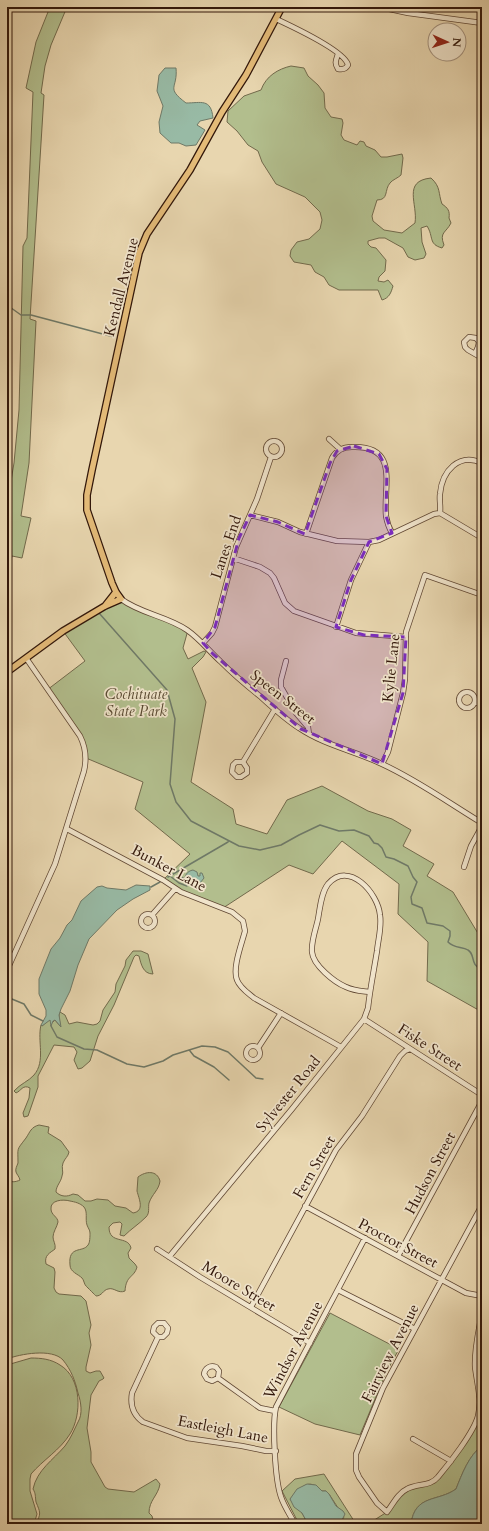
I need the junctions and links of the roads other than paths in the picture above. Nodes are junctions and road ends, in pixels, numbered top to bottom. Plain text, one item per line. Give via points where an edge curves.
1 (282, 7) edge
2 (380, 7) edge
3 (400, 9) edge
4 (276, 19) junction
5 (482, 23) edge
6 (338, 54) dead end
7 (475, 354) dead end
8 (482, 358) edge
9 (329, 439) dead end
10 (340, 449) junction
11 (272, 457) dead end
12 (482, 463) edge
13 (440, 513) junction
14 (250, 515) junction
15 (392, 533) junction
16 (306, 534) junction
17 (482, 538) edge
18 (369, 542) junction
19 (233, 558) junction
20 (116, 592) junction
21 (482, 595) edge
22 (121, 599) junction
23 (105, 606) junction
24 (336, 627) junction
25 (406, 637) junction
26 (203, 643) junction
27 (26, 658) junction
28 (286, 661) dead end
29 (7, 672) edge
30 (475, 702) dead end
31 (482, 704) edge
32 (275, 710) junction
33 (310, 734) junction
34 (243, 762) dead end
35 (382, 764) junction
36 (482, 823) edge
37 (482, 826) edge
38 (67, 828) junction
39 (464, 867) dead end
40 (175, 889) junction
41 (152, 915) dead end
42 (7, 970) edge
43 (370, 992) junction
44 (281, 1013) junction
45 (364, 1018) junction
46 (341, 1047) junction
47 (258, 1048) dead end
48 (410, 1049) junction
49 (482, 1095) edge
50 (482, 1101) edge
51 (482, 1205) edge
52 (305, 1206) junction
53 (365, 1238) junction
54 (157, 1249) dead end
55 (398, 1256) junction
56 (169, 1257) junction
57 (442, 1279) junction
58 (338, 1290) junction
59 (482, 1296) edge
60 (251, 1308) junction
61 (482, 1312) edge
62 (415, 1329) junction
63 (158, 1337) dead end
64 (310, 1343) junction
65 (218, 1378) dead end
66 (275, 1412) junction
67 (413, 1439) dead end
68 (276, 1451) junction
69 (451, 1461) junction
70 (295, 1524) edge

1 - 4 main road, Kendall Avenue
2 - 3 street
3 - 5 street
4 - 6 street
4 - 20 main road, Kendall Avenue via 246,76 222,112 190,170 147,234 139,253 86,502 88,518
7 - 8 street
9 - 10 street
10 - 15 street via 362,447 375,451 383,458 387,469 386,516
10 - 16 street via 330,463
11 - 14 street, Lanes End
12 - 13 street via 465,459 450,468 440,490
13 - 15 street
13 - 17 street
14 - 16 street via 284,524
14 - 19 street, Lanes End
15 - 18 street
16 - 18 street via 338,541
18 - 24 street via 351,580
19 - 24 street via 270,573 288,607
19 - 26 street, Lanes End via 217,620 212,633
20 - 22 main road, Kendall Avenue
20 - 23 main road
21 - 25 street, Kylie Lane via 425,575
22 - 23 main road
22 - 26 street, Speen Street via 183,627
23 - 27 main road via 63,631
24 - 25 street via 364,635
25 - 35 street, Kylie Lane via 403,693 388,752
26 - 32 street, Speen Street
27 - 29 main road
27 - 38 street via 76,730 84,747 85,764
28 - 33 street via 281,687
30 - 31 street
32 - 33 street, Speen Street
32 - 34 street
33 - 35 street, Speen Street
35 - 36 street, Speen Street
37 - 39 street via 471,846
38 - 40 street, Bunker Lane
38 - 42 street via 51,874
40 - 41 street
40 - 44 street, Bunker Lane via 240,917 245,931 237,961 237,980 254,998
43 - 43 street, Sylvester Road via 380,924 379,909 362,882 346,876 339,877 329,884 322,899 312,945 313,956 318,966 341,985 353,990
43 - 45 street, Sylvester Road
44 - 46 street, Bunker Lane
44 - 47 street
45 - 46 street, Sylvester Road
45 - 48 street, Fiske Street
46 - 56 street, Sylvester Road
48 - 49 street, Fiske Street
48 - 52 street, Fern Street via 400,1056 362,1116 338,1146
50 - 55 street, Hudson Street
51 - 57 street, Fairview Avenue
52 - 53 street, Proctor Street
52 - 60 street, Fern Street
53 - 55 street, Proctor Street
53 - 58 street, Windsor Avenue
54 - 56 street, Moore Street
55 - 57 street, Proctor Street
56 - 60 street, Moore Street
57 - 59 street, Proctor Street via 466,1293
57 - 62 street, Fairview Avenue
58 - 62 street
58 - 64 street, Windsor Avenue
60 - 64 street, Moore Street
61 - 69 street via 475,1361 480,1395 478,1417
62 - 69 street, Fairview Avenue via 383,1388 356,1454 356,1470 377,1503 387,1512 406,1489 433,1482
63 - 68 street, Eastleigh Lane via 132,1393 132,1407 138,1418 187,1438
64 - 66 street, Windsor Avenue via 279,1399
65 - 66 street via 260,1408
66 - 68 street, Windsor Avenue
67 - 69 street
68 - 70 street, Windsor Avenue via 280,1493

